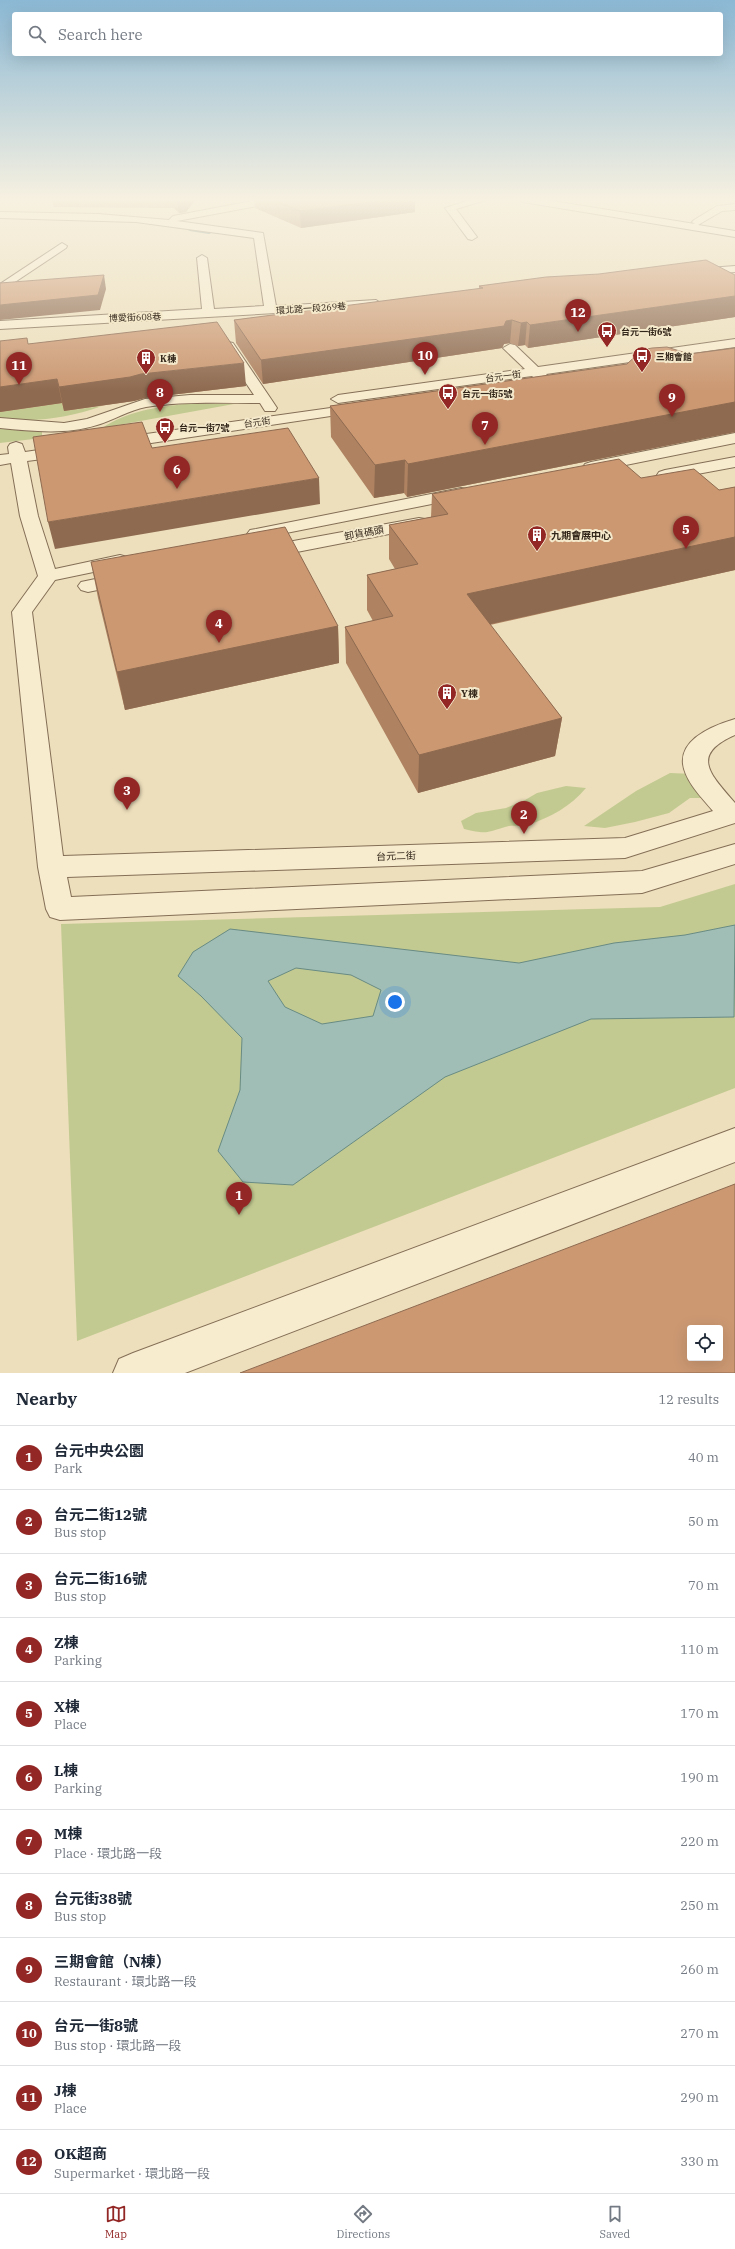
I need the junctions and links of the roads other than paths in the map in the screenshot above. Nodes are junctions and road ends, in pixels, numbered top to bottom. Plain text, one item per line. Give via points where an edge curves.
1 (37, 263) edge
2 (203, 263) edge
3 (263, 263) edge
4 (735, 269) edge
5 (684, 273) edge
6 (0, 289) edge
7 (16, 292) edge
8 (0, 293) edge
9 (387, 303) edge
10 (271, 310) junction
11 (215, 324) junction
12 (0, 325) edge
13 (735, 343) edge
14 (510, 348) dead end
15 (701, 348) junction
16 (735, 353) edge
17 (713, 356) junction
18 (545, 380) junction
19 (468, 390) junction
20 (401, 400) junction
21 (270, 409) junction
22 (0, 423) edge
23 (75, 438) junction
24 (735, 438) edge
25 (105, 445) edge
26 (0, 449) edge
27 (17, 453) junction
28 (0, 460) edge
29 (735, 462) edge
30 (571, 471) edge
31 (649, 478) edge
32 (477, 490) edge
33 (439, 519) edge
34 (243, 537) edge
35 (252, 555) edge
36 (134, 559) edge
37 (48, 576) junction
38 (142, 576) edge
39 (88, 586) dead end
40 (735, 726) edge
41 (733, 814) edge
42 (735, 854) edge
43 (51, 867) junction
44 (735, 1145) edge
45 (133, 1373) edge

1 - 6 street
2 - 11 street
3 - 10 street, 環北路一段269巷
4 - 5 street
7 - 8 street
9 - 10 street, 環北路一段269巷
10 - 11 street via 211,318
11 - 12 street, 博愛街608巷 via 46,321
11 - 21 street
13 - 15 street, 台元一街
14 - 18 street
15 - 17 street
15 - 18 street, 台元一街 via 578,366
16 - 17 street, 台元一街
17 - 18 street, 台元一街
18 - 19 street, 台元一街
19 - 20 street, 台元一街
19 - 20 street via 440,376 405,382
20 - 21 street, 台元一街
21 - 23 street, 台元街
21 - 23 street via 182,399 144,404 86,424
21 - 25 street, 台元街
22 - 23 street via 58,428
23 - 27 street, 台元街
24 - 30 street
26 - 27 street, 台元街
27 - 28 street, 台元街
27 - 37 street via 29,516
29 - 31 street
32 - 34 street
33 - 35 street, 卸貨碼頭
36 - 37 street
37 - 43 street via 22,612
38 - 39 street
40 - 41 street via 719,731 700,746 696,758 697,772
41 - 43 street, 台元二街 via 625,848
42 - 43 street via 642,882 60,908
44 - 45 street

